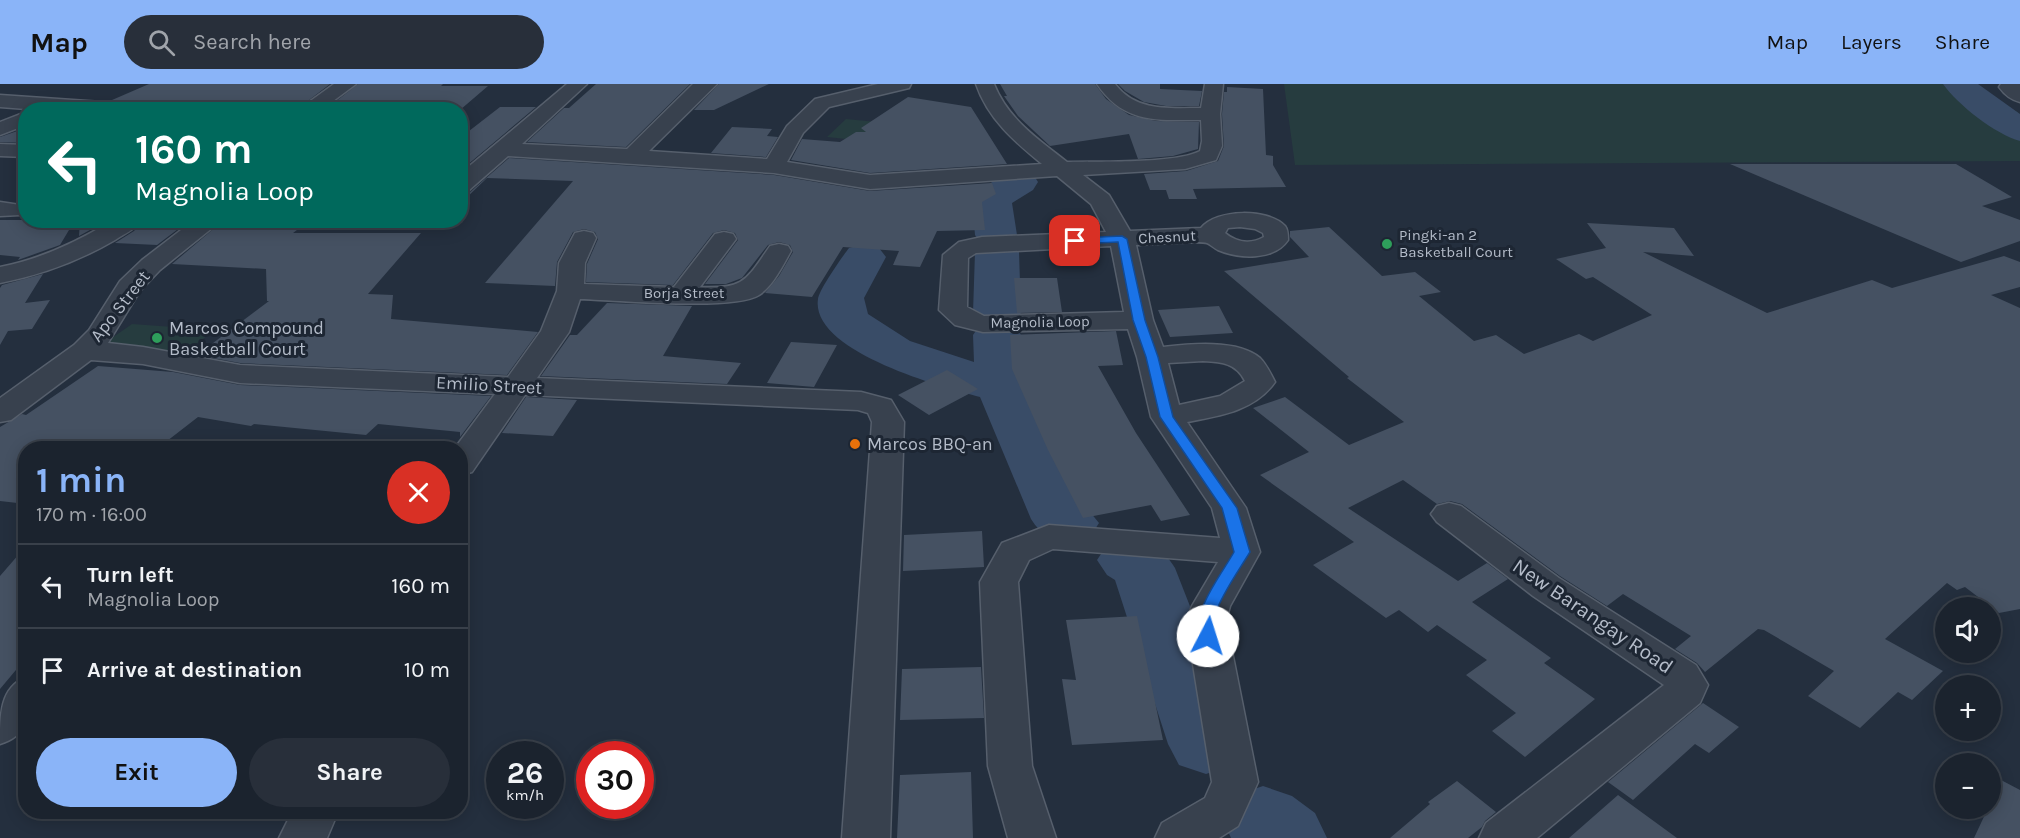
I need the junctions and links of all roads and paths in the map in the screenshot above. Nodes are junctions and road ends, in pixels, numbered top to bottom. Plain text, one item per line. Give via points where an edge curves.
1 (347, 84) edge
2 (578, 84) edge
3 (708, 84) edge
4 (902, 84) edge
5 (985, 84) edge
6 (1106, 84) edge
7 (1214, 84) edge
8 (2020, 87) edge
9 (96, 88) dead end
10 (2020, 96) edge
11 (0, 101) edge
12 (64, 102) edge
13 (319, 102) edge
14 (18, 103) edge
15 (1210, 114) junction
16 (18, 121) edge
17 (0, 129) edge
18 (503, 149) junction
19 (0, 150) edge
20 (18, 151) edge
21 (632, 156) junction
22 (774, 165) junction
23 (1062, 169) junction
24 (468, 192) edge
25 (116, 228) edge
26 (200, 228) edge
27 (1213, 235) dead end
28 (584, 238) dead end
29 (724, 239) dead end
30 (1122, 239) junction
31 (779, 250) dead end
32 (0, 275) edge
33 (570, 291) junction
34 (681, 295) junction
35 (1139, 320) junction
36 (84, 351) junction
37 (1152, 357) junction
38 (515, 386) junction
39 (0, 413) edge
40 (1167, 417) junction
41 (468, 454) edge
42 (1449, 514) dead end
43 (1242, 552) junction
44 (0, 691) edge
45 (18, 691) edge
46 (18, 702) edge
47 (0, 727) edge
48 (312, 819) edge
49 (303, 838) edge
50 (866, 838) edge
51 (1032, 838) edge
52 (1179, 838) edge
53 (1503, 838) edge

1 - 13 street
2 - 18 street
3 - 21 street
4 - 22 street via 822,103 794,130
5 - 23 street via 989,100 1014,129
6 - 15 street via 1127,107
7 - 15 street
8 - 10 street via 2008,87
9 - 12 street
11 - 14 street
15 - 23 street via 1212,148 1205,158 1171,164
16 - 17 street
18 - 21 street
18 - 24 street
19 - 20 street
21 - 22 street
22 - 23 street via 870,182
23 - 30 street via 1101,200
25 - 32 street via 64,259
26 - 36 street, Apo Street via 129,287 100,335
27 - 30 street, Chesnut
28 - 33 street via 572,263
29 - 34 street
30 - 35 street
30 - 35 street, Magnolia Loop via 968,247 956,255 953,310 965,319 983,324
31 - 34 street, Borja Street via 765,273 748,290 718,296
33 - 34 street, Borja Street
33 - 38 street via 555,332
35 - 37 street
36 - 38 street, Emilio Street via 120,352 240,374
36 - 39 street, Apo Street
37 - 40 street
37 - 40 street via 1188,351 1238,357 1250,364 1260,382 1255,390 1222,405
38 - 41 street
38 - 50 street, Emilio Street via 861,401 880,407 888,422
40 - 43 street via 1230,508
42 - 53 street, New Barangay Road via 1546,587 1681,676 1687,685 1685,692
43 - 51 street via 1049,537 1015,552 999,582 1010,766
43 - 52 street via 1206,621 1235,782 1222,812
44 - 45 street
46 - 47 street
48 - 49 street

